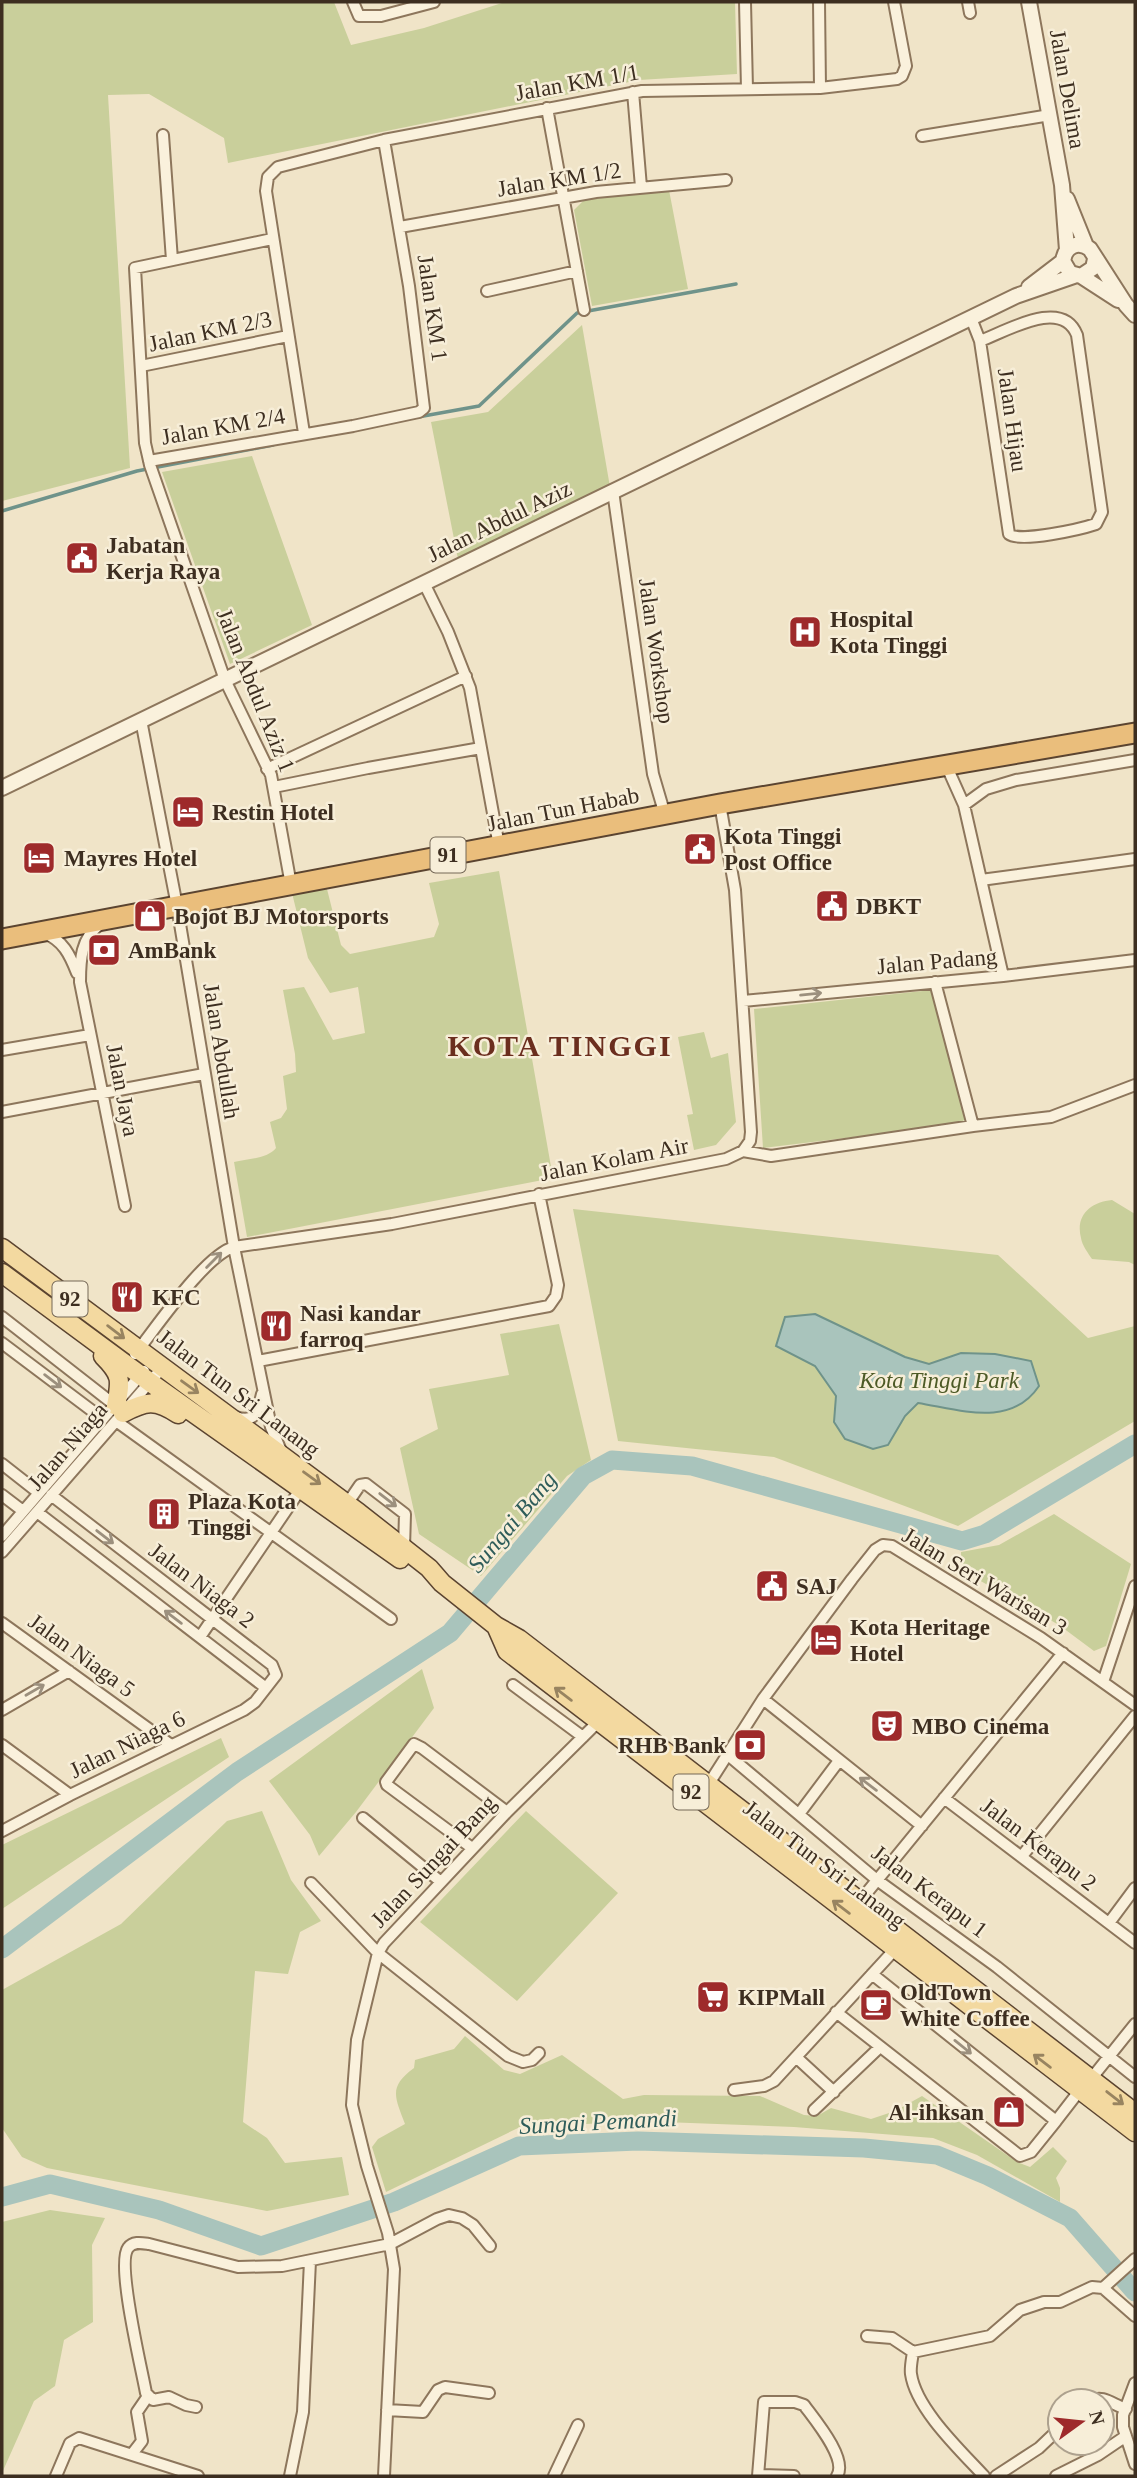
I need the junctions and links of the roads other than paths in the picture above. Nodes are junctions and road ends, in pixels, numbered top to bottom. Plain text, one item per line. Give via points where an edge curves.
1 (353, 2) edge
2 (435, 2) edge
3 (745, 2) edge
4 (819, 2) edge
5 (894, 2) edge
6 (1029, 2) edge
7 (820, 88) junction
8 (747, 89) junction
9 (633, 92) junction
10 (547, 108) junction
11 (1050, 115) junction
12 (163, 135) dead end
13 (922, 136) dead end
14 (384, 140) junction
15 (726, 180) dead end
16 (1062, 185) junction
17 (641, 187) junction
18 (563, 198) junction
19 (400, 227) junction
20 (272, 239) junction
21 (1086, 246) junction
22 (1065, 256) junction
23 (1095, 259) junction
24 (172, 260) junction
25 (577, 271) junction
26 (1077, 276) junction
27 (487, 291) dead end
28 (1016, 296) junction
29 (584, 310) dead end
30 (1130, 310) edge
31 (971, 318) junction
32 (288, 336) junction
33 (981, 341) junction
34 (141, 366) junction
35 (353, 426) joint
36 (304, 433) junction
37 (151, 467) junction
38 (613, 491) junction
39 (424, 583) junction
40 (466, 676) junction
41 (225, 680) junction
42 (141, 720) junction
43 (1135, 733) edge
44 (481, 748) junction
45 (1135, 760) edge
46 (947, 767) junction
47 (267, 769) junction
48 (274, 787) junction
49 (2, 788) edge
50 (720, 804) junction
51 (964, 805) junction
52 (665, 814) junction
53 (499, 846) junction
54 (1135, 859) edge
55 (981, 880) junction
56 (291, 885) junction
57 (177, 906) junction
58 (105, 920) junction
59 (41, 932) junction
60 (2, 939) edge
61 (1135, 960) edge
62 (1003, 976) junction
63 (80, 982) junction
64 (935, 982) junction
65 (743, 1001) junction
66 (90, 1035) junction
67 (2, 1051) edge
68 (204, 1074) junction
69 (1135, 1085) edge
70 (102, 1094) junction
71 (2, 1112) edge
72 (973, 1126) junction
73 (743, 1151) junction
74 (539, 1194) junction
75 (125, 1206) dead end
76 (234, 1247) junction
77 (2, 1248) edge
78 (2, 1273) edge
79 (2, 1317) edge
80 (79, 1329) junction
81 (2, 1343) edge
82 (152, 1359) junction
83 (258, 1362) junction
84 (139, 1374) junction
85 (263, 1388) junction
86 (218, 1408) junction
87 (118, 1413) junction
88 (103, 1419) junction
89 (244, 1450) junction
90 (289, 1462) junction
91 (2, 1464) edge
92 (300, 1490) junction
93 (39, 1493) junction
94 (2, 1495) edge
95 (51, 1495) junction
96 (347, 1504) junction
97 (23, 1511) junction
98 (37, 1512) junction
99 (271, 1534) junction
100 (2, 1536) edge
101 (404, 1548) junction
102 (2, 1552) edge
103 (442, 1583) junction
104 (1135, 1586) edge
105 (391, 1619) dead end
106 (212, 1620) junction
107 (2, 1623) edge
108 (496, 1626) junction
109 (200, 1637) junction
110 (1063, 1653) junction
111 (69, 1671) junction
112 (1103, 1682) junction
113 (513, 1685) dead end
114 (267, 1688) junction
115 (763, 1699) junction
116 (1135, 1705) edge
117 (2, 1710) edge
118 (1135, 1716) edge
119 (599, 1721) junction
120 (583, 1737) junction
121 (2, 1745) edge
122 (171, 1745) junction
123 (728, 1755) junction
124 (838, 1762) junction
125 (708, 1784) junction
126 (70, 1795) junction
127 (944, 1798) junction
128 (507, 1812) junction
129 (799, 1814) junction
130 (363, 1818) dead end
131 (922, 1826) junction
132 (2, 1831) edge
133 (472, 1848) junction
134 (1022, 1856) junction
135 (877, 1880) junction
136 (441, 1882) junction
137 (311, 1883) dead end
138 (1135, 1888) edge
139 (860, 1901) junction
140 (1109, 1923) junction
141 (901, 1942) junction
142 (1135, 1943) edge
143 (378, 1952) junction
144 (872, 1974) junction
145 (836, 2012) junction
146 (1135, 2025) edge
147 (880, 2047) junction
148 (539, 2053) dead end
149 (1110, 2056) junction
150 (796, 2057) junction
151 (1135, 2077) edge
152 (1086, 2084) junction
153 (734, 2090) dead end
154 (834, 2092) junction
155 (814, 2110) dead end
156 (1135, 2113) edge
157 (1056, 2121) junction
158 (1135, 2132) edge
159 (389, 2239) junction
160 (490, 2246) dead end
161 (1135, 2259) edge
162 (310, 2261) junction
163 (1107, 2285) junction
164 (1135, 2316) edge
165 (867, 2336) dead end
166 (913, 2352) junction
167 (1135, 2383) edge
168 (489, 2393) dead end
169 (148, 2396) junction
170 (1116, 2406) edge
171 (196, 2407) dead end
172 (1125, 2409) junction
173 (387, 2410) junction
174 (578, 2425) dead end
175 (1126, 2436) junction
176 (1046, 2441) edge
177 (132, 2454) junction
178 (1135, 2464) edge
179 (56, 2476) edge
180 (198, 2476) edge
181 (290, 2476) edge
182 (384, 2476) edge
183 (554, 2476) edge
184 (759, 2476) edge
185 (794, 2476) edge
186 (837, 2476) edge
187 (985, 2476) edge
188 (996, 2476) edge
189 (1056, 2476) edge

1 - 2 street via 359,16 381,16
3 - 8 street
4 - 7 street
5 - 7 street, Jalan KM 1/1 via 906,66 902,76
6 - 11 street, Jalan Delima
7 - 8 street, Jalan KM 1/1
8 - 9 street, Jalan KM 1/1
9 - 10 street, Jalan KM 1/1
9 - 17 street
10 - 14 street, Jalan KM 1/1
10 - 18 street
11 - 13 street
11 - 16 street, Jalan Delima
12 - 24 street
14 - 19 street, Jalan KM 1
14 - 20 street, Jalan KM 1/1 via 278,167 268,177 266,191
15 - 17 street, Jalan KM 1/2
16 - 21 street, Jalan Delima
16 - 22 street, Jalan Delima
17 - 18 street, Jalan KM 1/2
18 - 19 street, Jalan KM 1/2
18 - 25 street
19 - 35 street, Jalan KM 1 via 424,408
20 - 24 street
20 - 32 street
21 - 22 street via 1076,245
21 - 23 street
22 - 26 street via 1066,270
22 - 28 street
23 - 26 street via 1093,268
23 - 30 street
24 - 34 street, Jalan Abdul Aziz 1 via 135,268
25 - 27 street
25 - 29 street
26 - 28 street
26 - 30 street
28 - 31 street, Jalan Abdul Aziz
31 - 33 street, Jalan Hijau
31 - 38 street, Jalan Abdul Aziz
32 - 34 street, Jalan KM 2/3
32 - 36 street
33 - 33 street, Jalan Hijau via 1007,530 1015,538 1096,524 1102,512 1074,326 1055,316 1041,317
34 - 37 street, Jalan Abdul Aziz 1 via 145,443
35 - 36 street, Jalan KM 2/4
36 - 37 street, Jalan KM 2/4
37 - 41 street, Jalan Abdul Aziz 1
38 - 39 street, Jalan Abdul Aziz
38 - 52 street, Jalan Workshop via 653,774
39 - 40 street
39 - 41 street, Jalan Abdul Aziz
40 - 44 street
40 - 47 street
41 - 42 street, Jalan Abdul Aziz
41 - 47 street, Jalan Abdul Aziz 1
42 - 49 street, Jalan Abdul Aziz
42 - 57 street, Jalan Abdullah
43 - 46 highway, Jalan Tun Habab / 91
44 - 48 street
44 - 53 street
45 - 51 street via 1016,780 986,789
46 - 50 highway, Jalan Tun Habab / 91
46 - 51 street
47 - 48 street, Jalan Abdul Aziz 1
48 - 56 street, Jalan Abdul Aziz 1
50 - 52 highway, Jalan Tun Habab / 91
50 - 65 street via 735,890
51 - 55 street
52 - 53 highway, Jalan Tun Habab / 91
53 - 56 highway, Jalan Tun Habab / 91
54 - 55 street
55 - 62 street
56 - 57 highway, Jalan Tun Habab / 91
57 - 58 highway, Jalan Tun Habab
57 - 68 street, Jalan Abdullah
58 - 59 highway, Jalan Tun Habab
58 - 63 street, Jalan Jaya via 82,949
59 - 60 highway, Jalan Tun Habab
59 - 63 street, Jalan Jaya via 68,952
61 - 62 street, Jalan Padang
62 - 64 street, Jalan Padang
63 - 66 street, Jalan Jaya
65 -> 64 street, Jalan Padang
64 - 72 street
65 - 73 street via 751,1132
66 - 67 street
66 - 70 street, Jalan Jaya
68 - 70 street
68 - 76 street, Jalan Abdullah
69 - 72 street, Jalan Kolam Air via 1051,1117
70 - 71 street
70 - 75 street, Jalan Jaya
72 - 73 street, Jalan Kolam Air via 771,1156
73 - 74 street, Jalan Kolam Air via 726,1159
74 - 76 street, Jalan Kolam Air via 392,1224
74 - 83 street via 558,1285 549,1306
82 -> 76 street, Jalan Kolam Air via 175,1301 216,1256
76 - 83 street, Jalan Abdullah
77 -> 82 main road, Jalan Tun Sri Lanang / 92
78 - 80 main road, Jalan Tun Sri Lanang / 92
79 - 87 street
80 - 84 main road, Jalan Tun Sri Lanang / 92
80 - 87 main road via 117,1371
81 -> 88 street
82 - 84 street, Jalan Niaga
82 - 84 street
82 -> 86 main road, Jalan Tun Sri Lanang / 92
83 - 85 street, Jalan Abdullah
84 - 87 street, Jalan Niaga
84 - 89 main road, Jalan Tun Sri Lanang / 92
85 - 86 street via 258,1411 251,1419
85 - 90 street, Jalan Abdullah via 273,1436
86 - 90 main road, Jalan Tun Sri Lanang / 92
87 - 88 street, Jalan Niaga
87 - 89 main road via 159,1403 226,1448
87 - 95 street, Jalan Niaga
87 - 99 street
88 - 93 street, Jalan Niaga
89 - 92 main road, Jalan Tun Sri Lanang / 92
90 -> 96 main road, Jalan Tun Sri Lanang / 92
91 - 93 street
92 - 99 street
92 - 103 main road, Jalan Tun Sri Lanang / 92
93 - 97 street, Jalan Niaga
94 - 97 street
95 - 98 street, Jalan Niaga
95 -> 106 street, Jalan Niaga 2
96 - 101 main road, Jalan Tun Sri Lanang / 92
96 -> 101 street via 360,1485 366,1485 403,1512
97 - 100 street, Jalan Niaga
98 - 102 street, Jalan Niaga
109 -> 98 street
99 - 105 street
99 - 106 street
101 - 103 main road, Jalan Tun Sri Lanang / 92
103 - 108 main road, Jalan Tun Sri Lanang / 92
104 - 112 street
106 - 109 street
106 - 114 street, Jalan Niaga 2 via 272,1665 276,1675
107 - 111 street, Jalan Niaga 5
119 -> 108 main road, Jalan Tun Sri Lanang / 92 via 508,1651
108 - 125 main road, Jalan Tun Sri Lanang / 92
109 - 114 street
110 - 112 street, Jalan Seri Warisan 3
110 - 115 street, Jalan Seri Warisan 3 via 892,1546 883,1545 852,1579
110 - 127 street
117 -> 111 street
111 - 122 street, Jalan Niaga 5
112 - 116 street, Jalan Seri Warisan 3
113 - 120 street
114 - 122 street, Jalan Niaga 6 via 244,1710
115 - 123 street, Jalan Seri Warisan 3
115 - 124 street
118 - 134 street
119 - 120 street, Jalan Sungai Bang
141 -> 119 main road, Jalan Tun Sri Lanang / 92
120 - 128 street, Jalan Sungai Bang
121 - 126 street
122 - 126 street, Jalan Niaga 6
123 - 125 street, Jalan Seri Warisan 3
123 - 129 street, Jalan Kerapu 1
124 - 129 street
131 -> 124 street
125 - 139 main road, Jalan Tun Sri Lanang / 92
126 - 132 street, Jalan Niaga 6
127 - 131 street
127 - 134 street, Jalan Kerapu 2
128 - 133 street, Jalan Sungai Bang
128 - 133 street via 414,1744 386,1784
129 - 135 street, Jalan Kerapu 1
130 - 136 street
131 - 135 street
133 - 136 street, Jalan Sungai Bang
134 - 140 street, Jalan Kerapu 2
135 - 139 street
135 - 149 street, Jalan Kerapu 1
136 - 143 street, Jalan Sungai Bang
137 - 143 street
138 - 140 street
139 - 141 main road, Jalan Tun Sri Lanang / 92
140 - 142 street, Jalan Kerapu 2
141 - 144 street
141 - 152 main road, Jalan Tun Sri Lanang / 92
143 - 148 street via 508,2056 523,2062
143 - 159 street, Jalan Sungai Bang via 358,2040 352,2105
144 - 145 street
144 -> 157 street
145 - 147 street
145 - 150 street
146 - 149 street
147 - 154 street
147 - 157 street via 1020,2156 1031,2152
149 - 151 street, Jalan Kerapu 1
149 - 152 street
150 - 153 street via 768,2085
150 - 154 street
152 -> 156 main road, Jalan Tun Sri Lanang / 92
152 - 157 street
152 - 158 main road, Jalan Tun Sri Lanang / 92
154 - 155 street
159 - 160 street via 449,2216 473,2225
159 - 162 street
159 - 173 street, Jalan Sungai Bang via 394,2269
161 - 163 street
162 - 169 street via 238,2267 149,2244 135,2243 128,2248 126,2292
162 - 181 street via 303,2412
163 - 164 street
163 - 166 street via 1020,2310 990,2336
165 - 166 street via 892,2338
166 - 187 street via 911,2374 928,2411
167 - 172 street
168 - 173 street via 445,2387 423,2412
169 - 171 street via 153,2400 169,2397
169 - 177 street via 136,2413 142,2441
170 - 172 street
172 - 175 street
173 - 182 street, Jalan Sungai Bang
174 - 183 street
175 - 178 street
175 - 189 street
176 - 188 street
177 - 179 street via 76,2438
177 - 180 street
184 - 185 street
184 - 186 street via 764,2402 795,2402 804,2405 838,2456 841,2470

